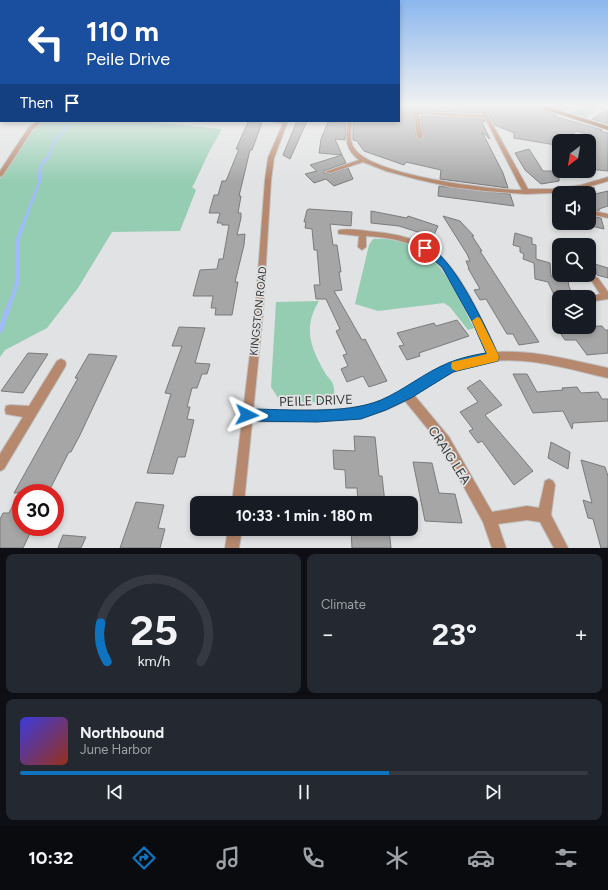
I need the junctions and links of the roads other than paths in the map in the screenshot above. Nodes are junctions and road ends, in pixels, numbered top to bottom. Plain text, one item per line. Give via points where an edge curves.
1 (29, 131) edge
2 (282, 131) edge
3 (349, 131) edge
4 (419, 131) edge
5 (493, 131) edge
6 (420, 137) dead end
7 (363, 160) junction
8 (328, 172) dead end
9 (0, 175) edge
10 (608, 179) edge
11 (589, 186) edge
12 (526, 192) junction
13 (552, 193) edge
14 (596, 213) edge
15 (608, 216) edge
16 (342, 232) dead end
17 (363, 234) junction
18 (362, 247) dead end
19 (596, 281) edge
20 (607, 296) edge
21 (596, 298) edge
22 (494, 357) junction
23 (60, 364) dead end
24 (608, 373) edge
25 (406, 394) junction
26 (10, 410) dead end
27 (32, 412) junction
28 (247, 415) junction
29 (0, 465) edge
30 (549, 485) dead end
31 (239, 496) edge
32 (544, 516) junction
33 (489, 519) junction
34 (234, 536) edge
35 (232, 548) edge
36 (499, 548) edge
37 (561, 548) edge

1 - 9 street
2 - 28 street, KINGSTON ROAD via 271,158 268,180 259,312
3 - 7 street via 349,146 352,152
4 - 6 street
5 - 12 street
7 - 8 street
7 - 12 street via 415,178
10 - 11 street
12 - 13 street
14 - 15 street
16 - 17 street
17 - 18 street
17 - 22 street via 409,241 438,257 455,281
19 - 20 street
20 - 21 street
22 - 24 street, PEILE DRIVE via 534,358
22 - 25 street, PEILE DRIVE via 450,368
23 - 27 street
25 - 28 street, PEILE DRIVE via 361,413 317,416
25 - 33 street, CRAIG LEA via 445,441
26 - 27 street
27 - 29 street
28 - 31 street, KINGSTON ROAD
30 - 32 street
32 - 33 street via 527,513
32 - 37 street
33 - 36 street, CRAIG LEA
34 - 35 street

